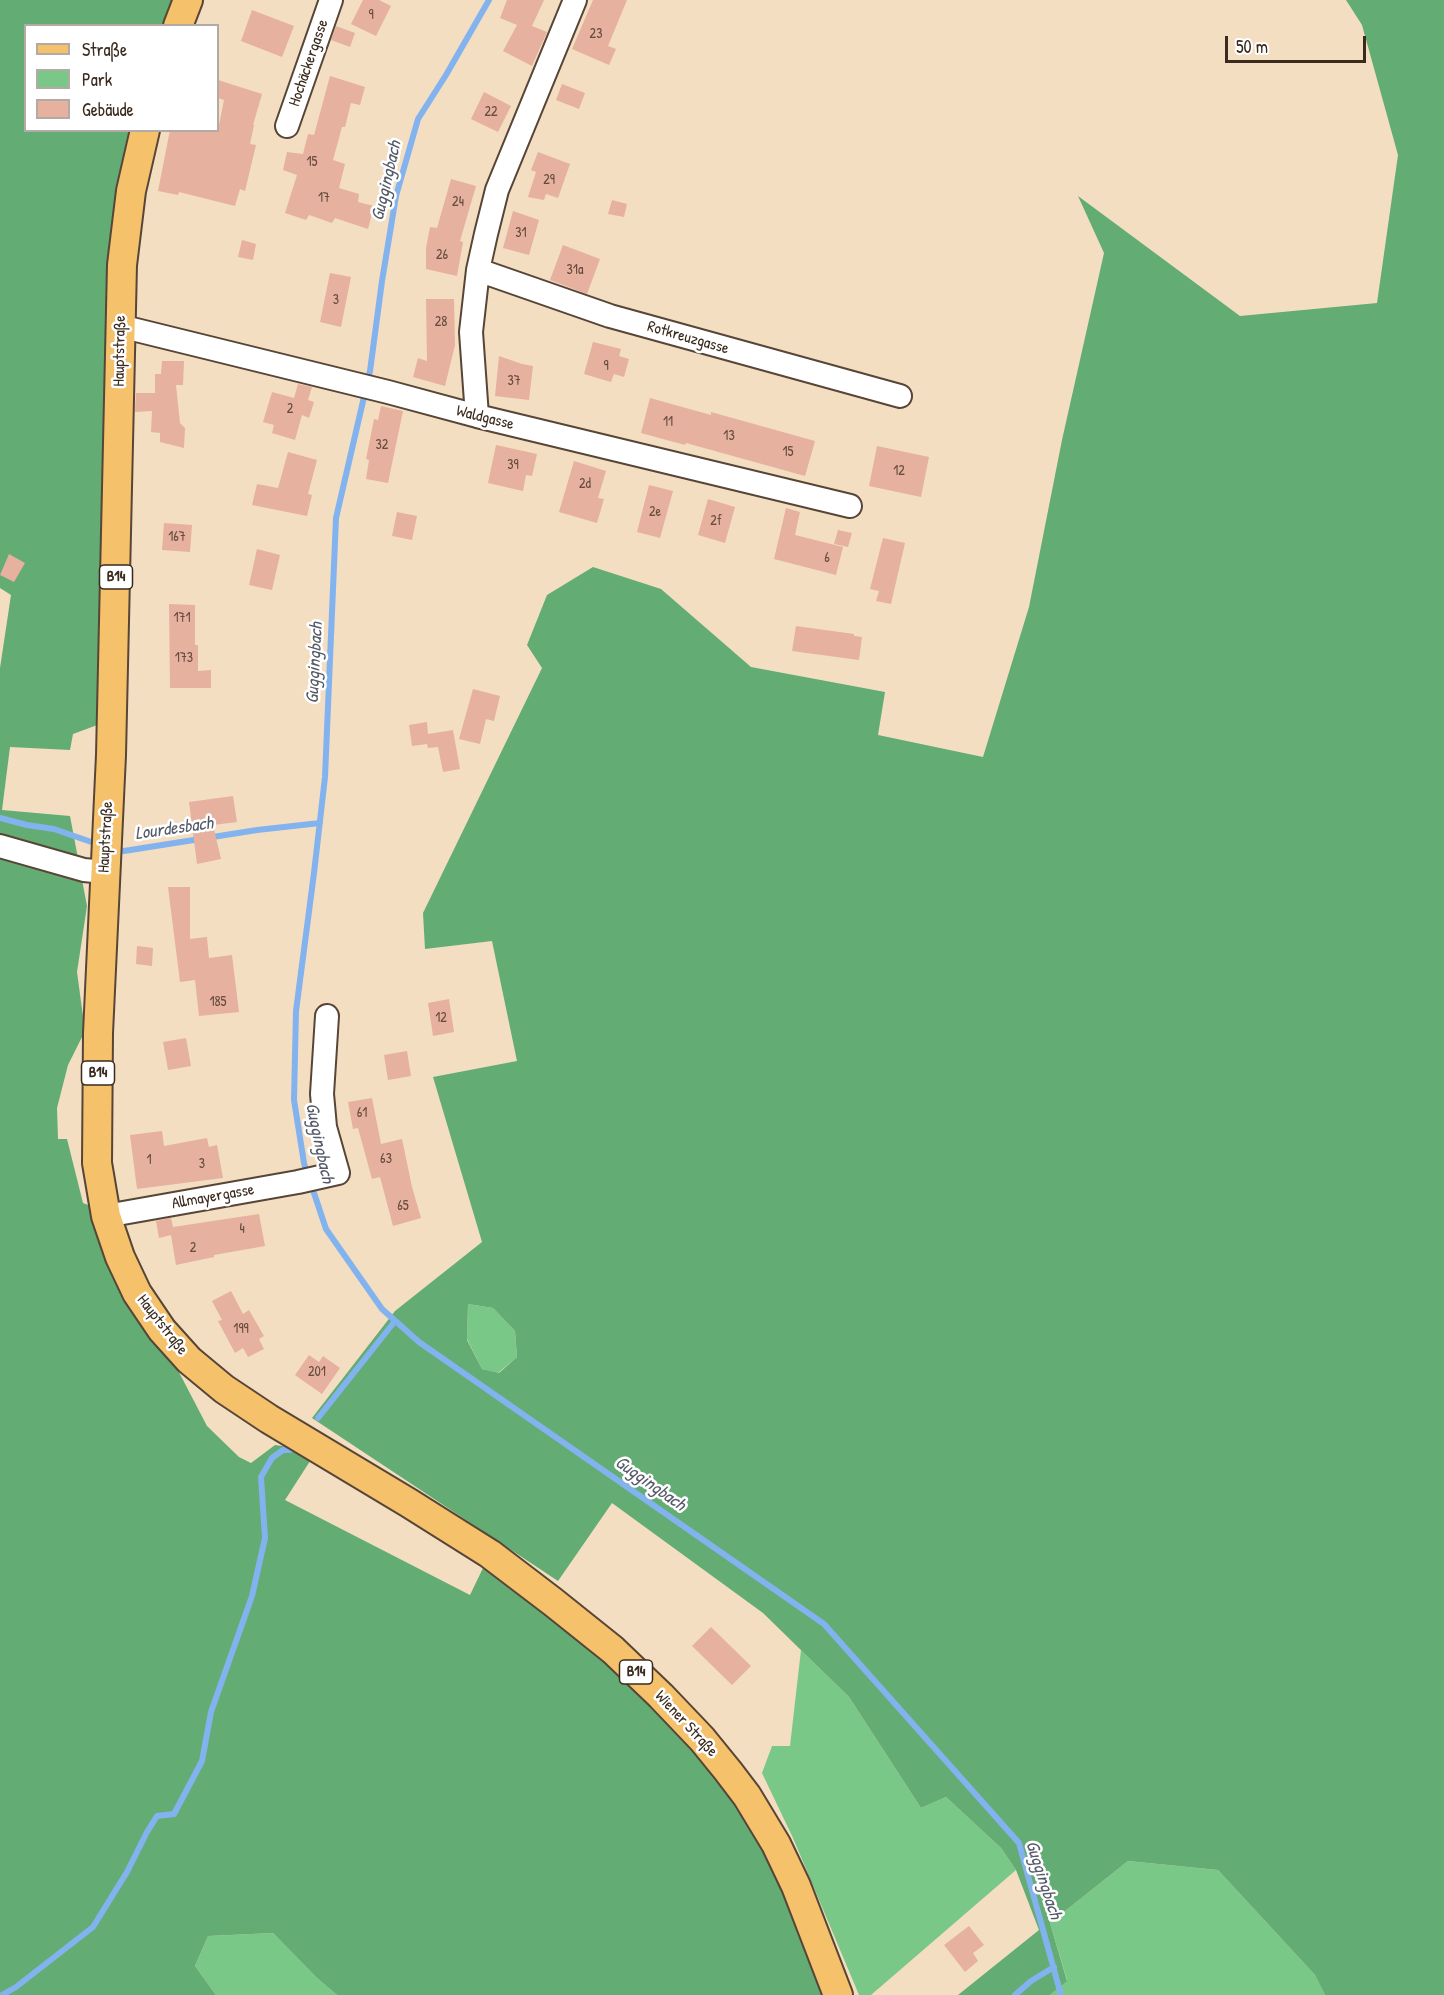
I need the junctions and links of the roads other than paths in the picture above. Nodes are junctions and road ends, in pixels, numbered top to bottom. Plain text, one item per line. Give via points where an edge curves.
1 (188, 0) edge
2 (331, 0) edge
3 (575, 0) edge
4 (179, 24) edge
5 (287, 126) dead end
6 (145, 132) edge
7 (478, 270) junction
8 (120, 326) junction
9 (900, 396) dead end
10 (477, 416) junction
11 (850, 506) dead end
12 (0, 846) edge
13 (104, 865) junction
14 (327, 1016) dead end
15 (106, 1216) junction
16 (322, 1450) joint
17 (838, 1995) edge

1 - 4 main road
2 - 5 street, Hochäckergasse
3 - 7 street via 497,190
6 - 8 main road, Hauptstraße / B14 via 131,191
7 - 9 street, Rotkreuzgasse via 610,316
7 - 10 street via 471,332
8 - 10 street, Waldgasse
8 - 13 main road, Hauptstraße / B14 via 111,755
10 - 11 street, Waldgasse
12 - 13 street via 84,870
13 - 15 main road, Hauptstraße / B14 via 97,1163
14 - 15 street, Allmayergasse via 322,1094 325,1127 338,1173
15 - 16 main road, Hauptstraße / B14 via 136,1293 189,1360 224,1389
16 - 17 main road, Wiener Straße / B14 via 490,1554 613,1650 702,1739 747,1796 776,1844

